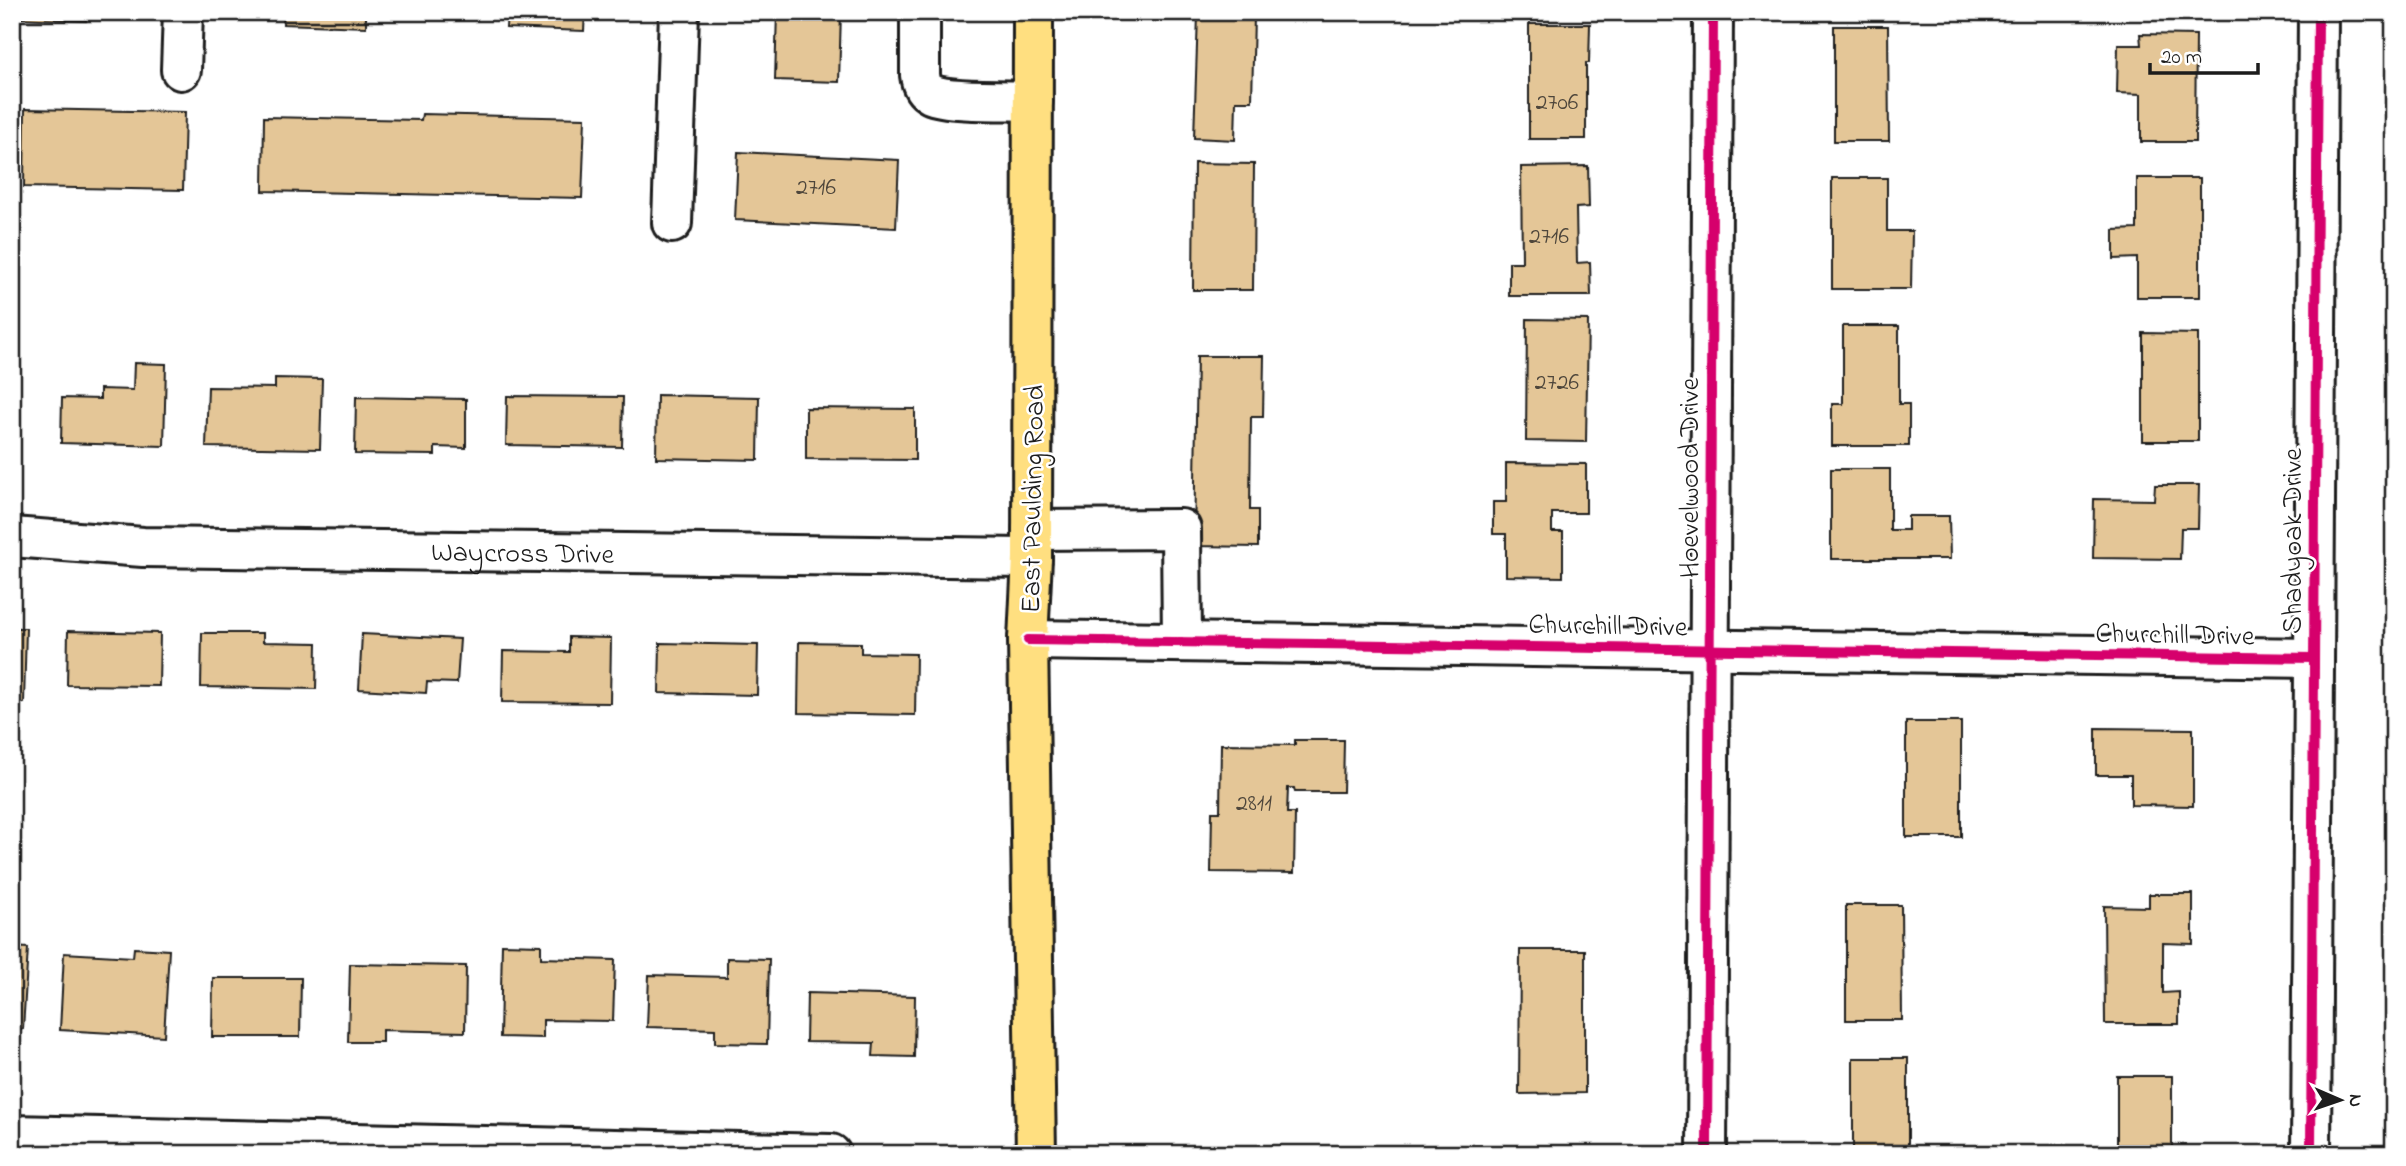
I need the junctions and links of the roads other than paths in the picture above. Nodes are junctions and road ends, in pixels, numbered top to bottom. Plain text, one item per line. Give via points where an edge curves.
1 (183, 12) edge
2 (679, 12) edge
3 (920, 12) edge
4 (1033, 12) edge
5 (1713, 12) edge
6 (2318, 12) edge
7 (181, 70) dead end
8 (1033, 101) junction
9 (673, 223) dead end
10 (12, 537) edge
11 (1032, 544) junction
12 (1028, 640) junction
13 (1182, 642) junction
14 (1708, 648) junction
15 (2313, 658) junction
16 (12, 1135) edge
17 (831, 1154) edge
18 (1036, 1154) edge
19 (1707, 1154) edge
20 (2311, 1154) edge

1 - 7 street
2 - 9 street
3 - 8 street via 920,75 926,90 942,97
4 - 8 main road, East Paulding Road
5 - 14 street, Hoevelwood Drive
6 - 15 street, Shadyoak Drive
8 - 11 main road, East Paulding Road
10 - 11 street, Waycross Drive via 143,547
11 - 12 main road, East Paulding Road
11 - 13 street, Waycross Drive via 1181,529
12 - 13 street, Churchill Drive
12 - 18 main road, East Paulding Road
13 - 14 street, Churchill Drive
14 - 15 street, Churchill Drive
14 - 19 street, Hoevelwood Drive
15 - 20 street, Shadyoak Drive
16 - 17 street

